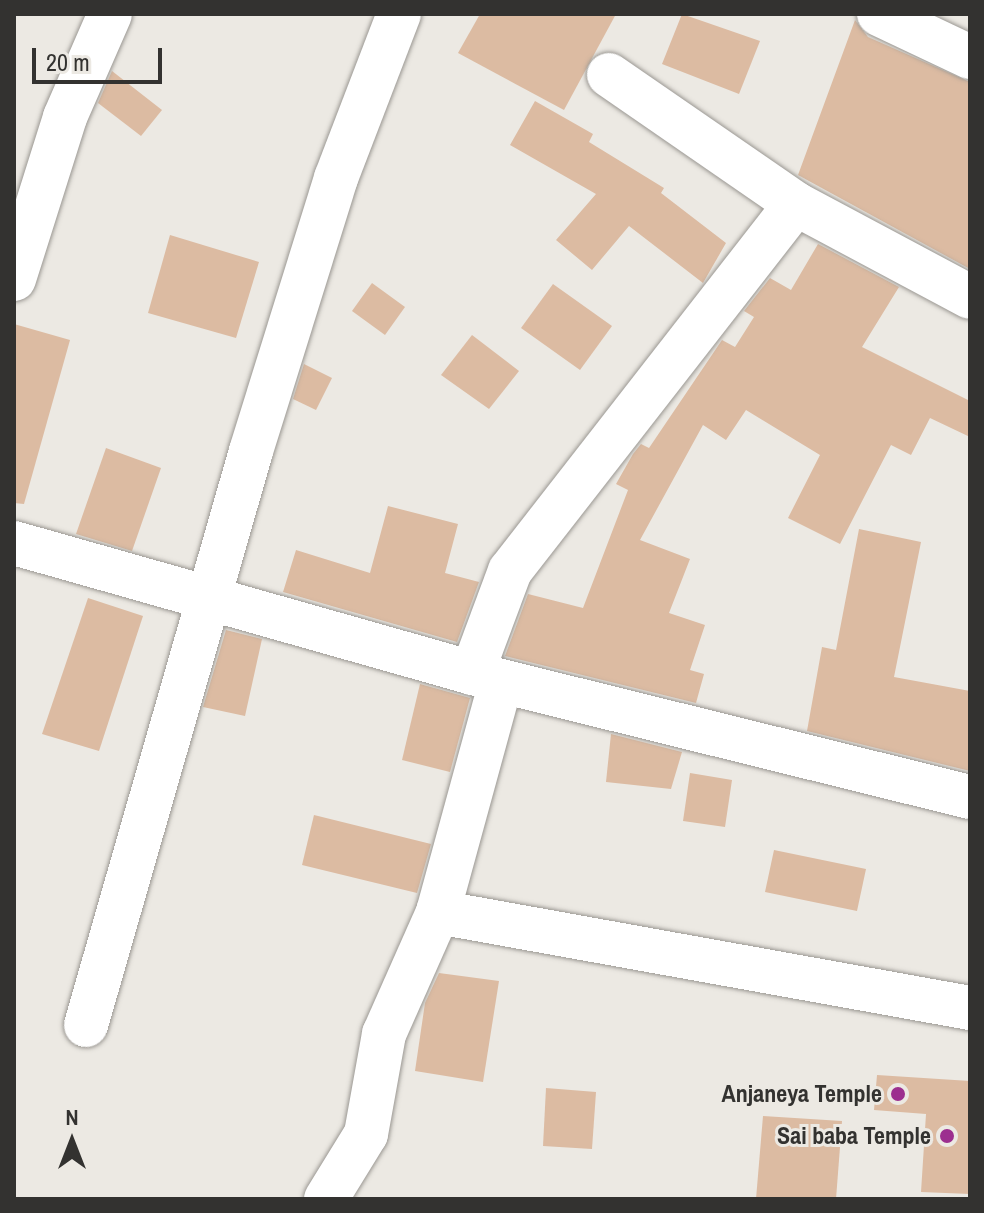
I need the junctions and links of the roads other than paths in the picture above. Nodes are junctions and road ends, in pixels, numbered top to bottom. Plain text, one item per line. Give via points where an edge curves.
1 (110, 14) edge
2 (399, 14) edge
3 (879, 14) edge
4 (970, 57) edge
5 (609, 75) dead end
6 (796, 204) junction
7 (14, 279) edge
8 (970, 297) edge
9 (14, 543) edge
10 (209, 598) junction
11 (487, 677) junction
12 (970, 797) edge
13 (438, 912) junction
14 (970, 1008) edge
15 (86, 1025) dead end
16 (326, 1199) edge

1 - 7 street via 65,117
2 - 10 street via 336,178
3 - 4 street
5 - 6 street
6 - 8 street
6 - 11 street via 510,571
9 - 10 street
10 - 11 street
10 - 15 street
11 - 12 street
11 - 13 street
13 - 14 street
13 - 16 street via 392,1010 366,1134

